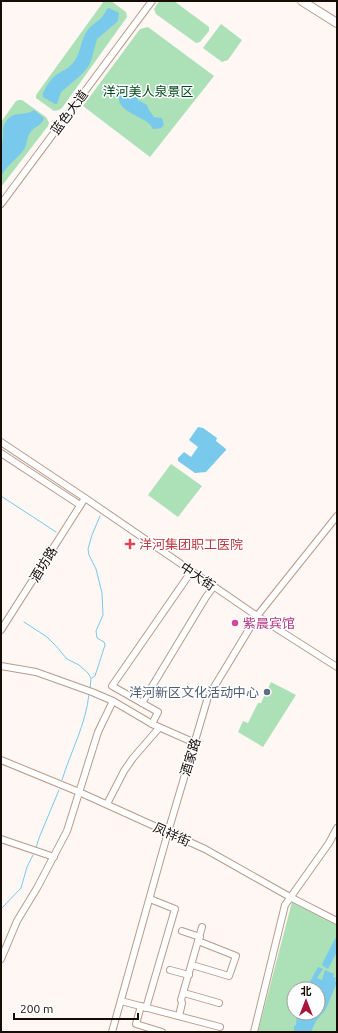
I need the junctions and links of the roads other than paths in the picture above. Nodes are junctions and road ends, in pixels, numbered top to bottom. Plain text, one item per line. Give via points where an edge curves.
1 (152, 1) edge
2 (302, 1) edge
3 (311, 1) edge
4 (337, 18) edge
5 (337, 23) edge
6 (1, 204) edge
7 (1, 442) edge
8 (1, 453) edge
9 (85, 498) junction
10 (80, 505) junction
11 (337, 516) edge
12 (191, 572) junction
13 (214, 586) junction
14 (257, 616) junction
15 (1, 630) edge
16 (1, 666) edge
17 (337, 667) edge
18 (113, 700) junction
19 (142, 704) junction
20 (152, 724) junction
21 (159, 728) junction
22 (195, 743) junction
23 (1, 760) edge
24 (79, 792) junction
25 (107, 804) junction
26 (337, 828) edge
27 (168, 832) junction
28 (1, 839) edge
29 (54, 857) junction
30 (290, 897) junction
31 (150, 899) junction
32 (337, 921) edge
33 (202, 927) dead end
34 (182, 931) dead end
35 (199, 939) junction
36 (1, 959) edge
37 (192, 965) junction
38 (170, 970) dead end
39 (189, 975) junction
40 (184, 993) junction
41 (120, 1001) junction
42 (219, 1003) dead end
43 (144, 1007) junction
44 (179, 1016) junction
45 (220, 1027) dead end
46 (112, 1032) edge
47 (162, 1032) edge
48 (254, 1032) edge

1 - 6 street, 蓝色大道
2 - 5 main road
3 - 4 main road
7 - 9 street, 中大街
8 - 10 street
9 - 10 street, 酒坊路
9 - 12 street, 中大街
10 - 15 street, 酒坊路
11 - 14 street, 酒家路
12 - 13 street, 中大街
12 - 19 street via 112,686
13 - 14 street, 中大街
13 - 19 street
14 - 17 street, 中大街
14 - 22 street, 酒家路 via 208,697
16 - 18 street via 36,672
18 - 20 street
18 - 24 street via 98,732
19 - 20 street via 158,712
20 - 21 street
21 - 22 street
21 - 25 street via 124,771
22 - 27 street, 酒家路
23 - 24 street, 凤祥街
24 - 25 street, 凤祥街
24 - 29 street via 67,831
25 - 27 street, 凤祥街
26 - 30 street
27 - 30 street, 凤祥街 via 205,848
27 - 31 street, 酒家路
28 - 29 street
29 - 36 street via 17,921
30 - 32 street, 凤祥街
30 - 48 street via 285,905
31 - 41 street, 酒家路
31 - 43 street via 175,909
33 - 35 street
34 - 35 street
35 - 37 street
35 - 37 street via 236,956 229,976
37 - 39 street
38 - 39 street
39 - 40 street
40 - 42 street
40 - 44 street
41 - 43 street
41 - 46 street, 酒家路
43 - 44 street
43 - 47 street via 136,1024
44 - 45 street

